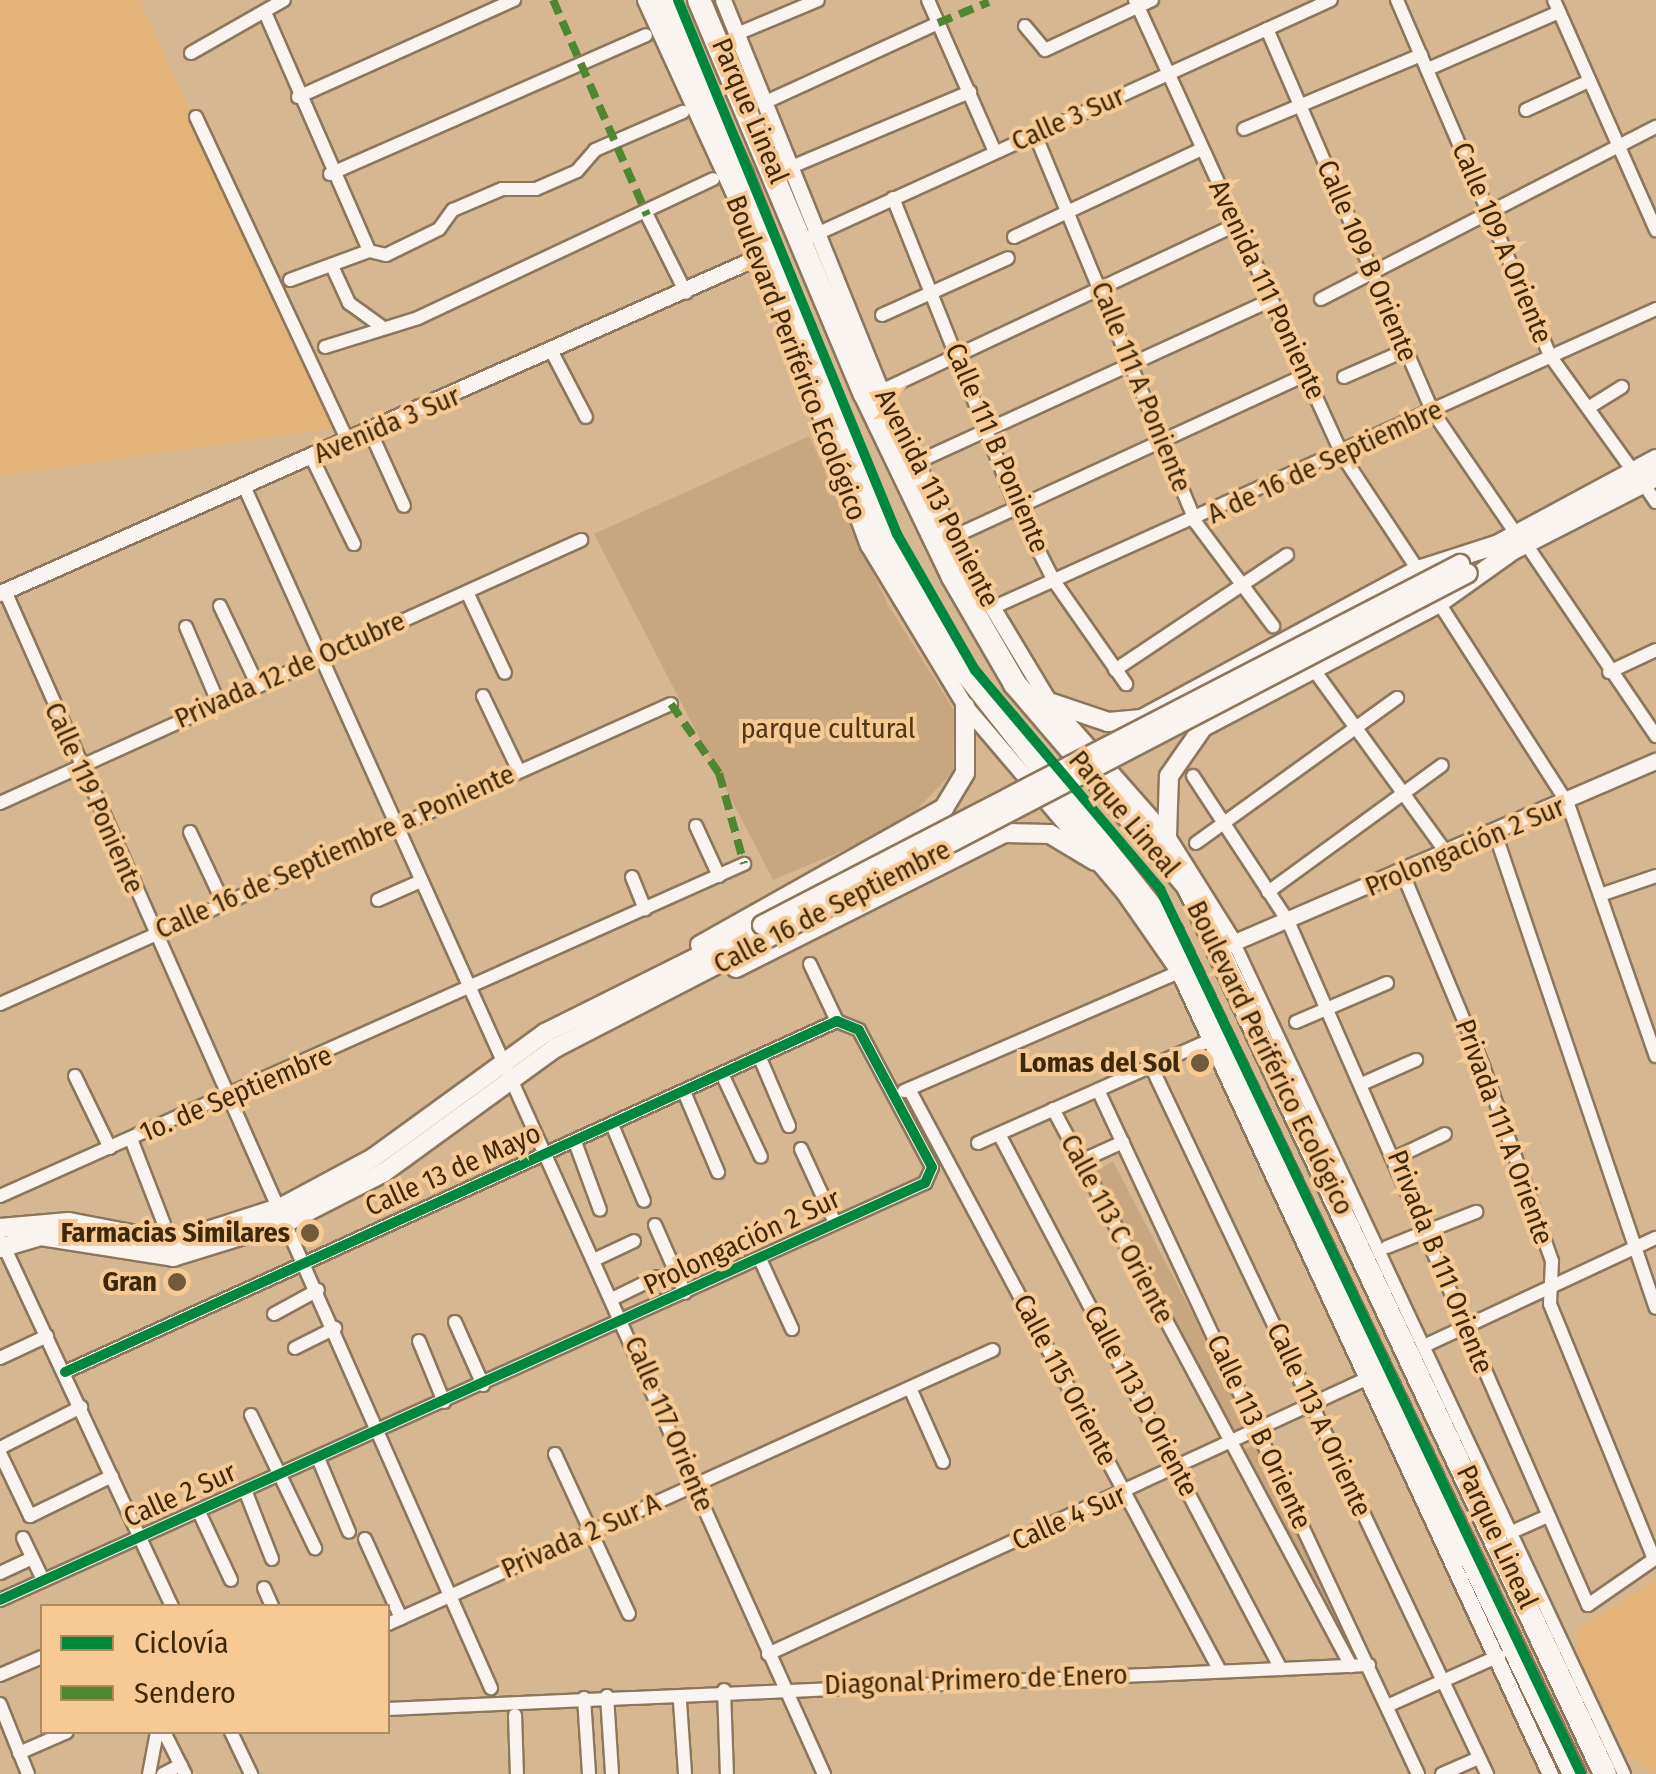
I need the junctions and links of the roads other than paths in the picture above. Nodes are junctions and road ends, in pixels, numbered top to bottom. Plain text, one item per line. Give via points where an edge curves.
1 (514, 0) edge
2 (645, 0) edge
3 (662, 0) edge
4 (699, 0) edge
5 (723, 0) edge
6 (818, 0) edge
7 (928, 0) edge
8 (1152, 0) edge
9 (1331, 0) edge
10 (1398, 0) edge
11 (1136, 3) edge
12 (272, 6) edge
13 (1556, 6) edge
14 (938, 23) junction
15 (1025, 26) dead end
16 (1267, 29) junction
17 (744, 31) dead end
18 (646, 35) dead end
19 (191, 54) dead end
20 (1422, 54) junction
21 (1428, 69) junction
22 (1168, 74) junction
23 (1589, 81) junction
24 (970, 92) junction
25 (298, 97) junction
26 (768, 101) junction
27 (1300, 107) junction
28 (1526, 110) dead end
29 (684, 112) dead end
30 (196, 117) dead end
31 (1656, 127) edge
32 (1244, 130) dead end
33 (1035, 134) junction
34 (1618, 146) junction
35 (1202, 149) junction
36 (994, 152) junction
37 (796, 165) junction
38 (330, 174) junction
39 (713, 179) dead end
40 (893, 198) junction
41 (1068, 211) junction
42 (647, 216) junction
43 (1490, 216) junction
44 (1236, 225) junction
45 (1656, 230) edge
46 (814, 235) junction
47 (1014, 237) dead end
48 (369, 251) junction
49 (766, 253) junction
50 (1008, 258) dead end
51 (332, 266) junction
52 (1373, 273) junction
53 (290, 280) dead end
54 (1100, 288) junction
55 (686, 293) junction
56 (932, 293) junction
57 (1321, 299) dead end
58 (1271, 300) junction
59 (1656, 309) edge
60 (882, 315) dead end
61 (380, 326) junction
62 (325, 347) dead end
63 (1406, 350) junction
64 (553, 354) junction
65 (957, 355) junction
66 (1551, 357) junction
67 (1132, 365) junction
68 (1306, 375) junction
69 (1344, 377) dead end
70 (1622, 388) dead end
71 (881, 391) junction
72 (1588, 408) junction
73 (1433, 412) junction
74 (586, 417) dead end
75 (990, 430) junction
76 (370, 431) junction
77 (346, 440) junction
78 (1164, 441) junction
79 (1342, 455) junction
80 (311, 456) junction
81 (1656, 459) edge
82 (914, 464) junction
83 (1644, 477) edge
84 (244, 486) junction
85 (1656, 502) edge
86 (404, 506) dead end
87 (1016, 506) junction
88 (1196, 523) junction
89 (953, 536) junction
90 (581, 540) dead end
91 (354, 544) dead end
92 (1513, 544) junction
93 (1287, 555) dead end
94 (1418, 570) junction
95 (1054, 581) junction
96 (1242, 583) junction
97 (2, 592) edge
98 (467, 592) junction
99 (1439, 603) junction
100 (220, 606) dead end
101 (992, 608) junction
102 (1273, 626) dead end
103 (186, 627) dead end
104 (1656, 650) edge
105 (320, 658) junction
106 (1115, 670) junction
107 (1314, 670) junction
108 (1609, 672) junction
109 (504, 673) dead end
110 (257, 684) junction
111 (1126, 684) dead end
112 (483, 696) dead end
113 (1397, 698) dead end
114 (218, 702) junction
115 (1048, 702) junction
116 (671, 704) dead end
117 (965, 706) junction
118 (1352, 729) junction
119 (1656, 736) edge
120 (1655, 763) edge
121 (78, 764) junction
122 (1442, 765) dead end
123 (519, 771) junction
124 (1193, 776) dead end
125 (1402, 799) junction
126 (0, 803) edge
127 (1568, 804) junction
128 (1224, 822) junction
129 (394, 823) junction
130 (696, 826) dead end
131 (190, 832) dead end
132 (1167, 836) junction
133 (1496, 836) junction
134 (1196, 843) dead end
135 (1448, 855) junction
136 (1095, 862) junction
137 (744, 864) dead end
138 (1403, 874) junction
139 (719, 876) junction
140 (1656, 876) edge
141 (632, 877) dead end
142 (421, 882) junction
143 (1268, 892) junction
144 (1603, 894) junction
145 (222, 900) junction
146 (378, 900) dead end
147 (645, 910) junction
148 (1288, 921) junction
149 (152, 932) junction
150 (1227, 946) junction
151 (810, 964) dead end
152 (1185, 970) junction
153 (1387, 983) dead end
154 (664, 984) junction
155 (472, 991) junction
156 (0, 1004) edge
157 (1329, 1006) junction
158 (837, 1021) junction
159 (1296, 1022) dead end
160 (1210, 1040) junction
161 (1656, 1056) edge
162 (760, 1058) junction
163 (1416, 1060) dead end
164 (508, 1065) junction
165 (1151, 1066) junction
166 (75, 1076) dead end
167 (723, 1076) junction
168 (1364, 1083) junction
169 (1098, 1090) junction
170 (903, 1092) junction
171 (233, 1094) junction
172 (685, 1094) junction
173 (1053, 1109) junction
174 (789, 1126) dead end
175 (613, 1128) junction
176 (999, 1134) junction
177 (1445, 1134) dead end
178 (131, 1139) junction
179 (575, 1142) junction
180 (1122, 1142) junction
181 (978, 1143) dead end
182 (110, 1148) junction
183 (801, 1149) dead end
184 (546, 1152) junction
185 (761, 1157) dead end
186 (1397, 1157) junction
187 (1081, 1161) junction
188 (718, 1172) dead end
189 (0, 1196) edge
190 (644, 1200) dead end
191 (600, 1210) dead end
192 (1476, 1212) dead end
193 (286, 1214) junction
194 (835, 1223) junction
195 (164, 1224) dead end
196 (655, 1224) dead end
197 (1428, 1232) junction
198 (1656, 1238) edge
199 (1, 1240) edge
200 (634, 1241) dead end
201 (1387, 1247) dead end
202 (1636, 1248) junction
203 (760, 1258) junction
204 (596, 1259) junction
205 (309, 1263) junction
206 (657, 1277) dead end
207 (318, 1290) junction
208 (1550, 1290) junction
209 (684, 1293) junction
210 (614, 1298) junction
211 (1656, 1308) edge
212 (274, 1314) dead end
213 (625, 1321) junction
214 (456, 1322) dead end
215 (1465, 1326) junction
216 (335, 1328) junction
217 (792, 1329) dead end
218 (47, 1336) junction
219 (419, 1342) dead end
220 (1424, 1346) junction
221 (295, 1348) dead end
222 (994, 1350) dead end
223 (0, 1358) edge
224 (65, 1372) junction
225 (1368, 1378) junction
226 (484, 1385) junction
227 (910, 1388) junction
228 (444, 1402) junction
229 (1312, 1406) junction
230 (81, 1407) junction
231 (251, 1414) dead end
232 (378, 1429) junction
233 (1259, 1431) junction
234 (1232, 1444) junction
235 (0, 1450) edge
236 (555, 1454) dead end
237 (318, 1458) junction
238 (944, 1462) dead end
239 (1178, 1470) junction
240 (280, 1475) junction
241 (112, 1476) junction
242 (694, 1484) junction
243 (245, 1490) junction
244 (1125, 1494) junction
245 (199, 1512) junction
246 (1548, 1516) junction
247 (1514, 1531) junction
248 (349, 1532) dead end
249 (591, 1532) junction
250 (140, 1537) junction
251 (23, 1538) dead end
252 (366, 1540) dead end
253 (315, 1548) dead end
254 (32, 1558) junction
255 (272, 1559) dead end
256 (1655, 1559) edge
257 (0, 1573) edge
258 (43, 1580) junction
259 (231, 1580) dead end
260 (264, 1588) dead end
261 (454, 1594) junction
262 (0, 1600) edge
263 (167, 1604) edge
264 (271, 1604) edge
265 (629, 1614) dead end
266 (401, 1618) junction
267 (390, 1623) edge
268 (768, 1654) junction
269 (1499, 1656) junction
270 (40, 1658) edge
271 (1369, 1665) junction
272 (1351, 1666) junction
273 (1282, 1669) junction
274 (1220, 1671) junction
275 (0, 1675) edge
276 (1444, 1683) junction
277 (782, 1686) junction
278 (491, 1688) dead end
279 (724, 1690) junction
280 (607, 1696) junction
281 (584, 1698) junction
282 (680, 1702) dead end
283 (0, 1704) edge
284 (1387, 1706) junction
285 (390, 1709) edge
286 (515, 1715) dead end
287 (63, 1734) edge
288 (159, 1734) edge
289 (161, 1734) edge
290 (232, 1734) edge
291 (19, 1752) junction
292 (1479, 1758) junction
293 (183, 1770) edge
294 (1616, 1771) edge
295 (28, 1774) edge
296 (149, 1774) edge
297 (162, 1774) edge
298 (251, 1774) edge
299 (517, 1774) edge
300 (589, 1774) edge
301 (612, 1774) edge
302 (684, 1774) edge
303 (728, 1774) edge
304 (824, 1774) edge
305 (1418, 1774) edge
306 (1442, 1774) edge
307 (1486, 1774) edge
308 (1550, 1774) edge
309 (1574, 1774) edge
310 (1635, 1774) edge

1 - 25 street
2 - 49 street, Boulevard Periférico Ecológico
3 - 49 highway, Boulevard Periférico Ecológico
4 - 46 highway, Boulevard Periférico Ecológico
5 - 26 street, Avenida 113 Poniente
6 - 17 street
7 - 14 street
8 - 11 street
9 - 16 street, Calle 3 Sur
10 - 20 street, Calle 109 A Oriente
11 - 15 street via 1039,50
11 - 22 street, Avenida 111 Poniente
12 - 19 street
12 - 25 street
13 - 21 street
13 - 23 street
14 - 24 street
14 - 26 street
16 - 22 street, Calle 3 Sur
16 - 27 street, Calle 109 B Oriente
18 - 38 street
20 - 21 street, Calle 109 A Oriente
20 - 27 street
21 - 43 street, Calle 109 A Oriente
22 - 33 street, Calle 3 Sur
22 - 35 street, Avenida 111 Poniente
23 - 28 street
23 - 34 street
24 - 36 street
24 - 37 street
25 - 38 street
26 - 37 street, Avenida 113 Poniente
27 - 32 street
27 - 52 street, Calle 109 B Oriente
29 - 48 street via 595,150 577,171 536,190 502,189 386,254
30 - 77 street
31 - 34 street
33 - 36 street, Calle 3 Sur
33 - 41 street, Calle 111 A Poniente
34 - 43 street
34 - 45 street
35 - 41 street
35 - 44 street, Avenida 111 Poniente
36 - 40 street, Calle 3 Sur
37 - 46 street, Avenida 113 Poniente
38 - 48 street
39 - 42 street
40 - 46 street, Calle 3 Sur
40 - 56 street, Calle 111 B Poniente
41 - 47 street
41 - 54 street, Calle 111 A Poniente
42 - 55 street
42 - 61 street via 418,318
43 - 52 street
43 - 66 street, Calle 109 A Oriente
44 - 54 street
44 - 58 street, Avenida 111 Poniente
46 - 71 street, Avenida 113 Poniente
46 - 150 highway, Boulevard Periférico Ecológico via 864,394 996,654 1162,851
48 - 51 street
49 - 55 street, Avenida 3 Sur
49 - 117 street, Boulevard Periférico Ecológico via 868,545
49 - 152 highway, Boulevard Periférico Ecológico via 906,581
50 - 56 street
51 - 53 street
51 - 61 street via 350,303
52 - 57 street
52 - 63 street, Calle 109 B Oriente
54 - 65 street
54 - 67 street, Calle 111 A Poniente
55 - 64 street, Avenida 3 Sur
56 - 60 street
56 - 65 street, Calle 111 B Poniente
58 - 67 street
58 - 68 street, Avenida 111 Poniente
59 - 66 street, A de 16 de Septiembre
61 - 62 street
63 - 69 street
63 - 73 street, Calle 109 B Oriente
64 - 74 street
64 - 76 street, Avenida 3 Sur
65 - 71 street
65 - 75 street, Calle 111 B Poniente
66 - 72 street, Calle 109 A Oriente
66 - 73 street, A de 16 de Septiembre
67 - 75 street
67 - 78 street, Calle 111 A Poniente
68 - 78 street
68 - 79 street, Avenida 111 Poniente
70 - 72 street
71 - 82 street, Avenida 113 Poniente
72 - 83 street, Calle 109 A Oriente
73 - 79 street, A de 16 de Septiembre
73 - 92 street, Calle 109 B Oriente
75 - 82 street
75 - 87 street, Calle 111 B Poniente
76 - 77 street, Avenida 3 Sur
76 - 86 street
77 - 80 street, Avenida 3 Sur
78 - 87 street
78 - 88 street, Calle 111 A Poniente
79 - 88 street, A de 16 de Septiembre
79 - 94 street, Avenida 111 Poniente
80 - 84 street, Avenida 3 Sur
80 - 91 street
81 - 83 main road, Calle 16 de Septiembre
82 - 89 street, Avenida 113 Poniente
83 - 85 street, Calle 109 A Oriente
83 - 92 main road, Calle 16 de Septiembre
84 - 97 street, Avenida 3 Sur
84 - 105 street, Calle 117 Oriente
87 - 89 street
87 - 95 street, Calle 111 B Poniente
88 - 95 street, A de 16 de Septiembre
88 - 96 street, Calle 111 A Poniente
89 - 101 street, Avenida 113 Poniente
90 - 98 street, Privada 12 de Octubre
92 - 94 main road
92 - 99 main road
92 - 108 street, Calle 109 B Oriente
92 - 154 main road, Calle 16 de Septiembre, bridge
93 - 96 street
94 - 115 main road via 1142,718 1108,722
95 - 101 street, A de 16 de Septiembre
95 - 106 street, Calle 111 B Poniente
96 - 102 street, Calle 111 A Poniente
96 - 106 street
97 - 121 street, Calle 119 Poniente
98 - 105 street, Privada 12 de Octubre
98 - 109 street
99 - 107 main road
99 - 127 street
100 - 110 street
101 - 115 street, Avenida 113 Poniente
103 - 114 street
104 - 108 street
105 - 110 street, Privada 12 de Octubre
105 - 129 street, Calle 117 Oriente
106 - 111 street, Calle 111 B Poniente
107 - 118 street
107 - 132 main road via 1192,736 1169,776
108 - 119 street, Calle 109 B Oriente
110 - 114 street, Privada 12 de Octubre
112 - 123 street
113 - 118 street
114 - 121 street, Privada 12 de Octubre
115 - 132 street, Avenida 113 Poniente
116 - 123 street, Calle 16 de Septiembre a Poniente
117 - 136 street, Boulevard Periférico Ecológico
117 - 154 main road via 966,774 944,808 705,942
118 - 125 street
118 - 128 street
120 - 127 street, Prolongación 2 Sur
121 - 126 street, Privada 12 de Octubre
121 - 149 street, Calle 119 Poniente
122 - 125 street
123 - 129 street, Calle 16 de Septiembre a Poniente
124 - 128 street, Privada B 111 Oriente
125 - 135 street
125 - 143 street
127 - 133 street, Prolongación 2 Sur
127 - 144 street
128 - 134 street
128 - 143 street, Privada B 111 Oriente
129 - 142 street, Calle 117 Oriente
129 - 145 street, Calle 16 de Septiembre a Poniente
130 - 139 street
131 - 145 street
132 - 150 street, Avenida 113 Poniente
133 - 135 street, Prolongación 2 Sur
133 - 202 street
135 - 138 street, Prolongación 2 Sur
136 - 152 street, Boulevard Periférico Ecológico
136 - 154 main road via 1050,834 1004,833 726,973
137 - 139 street, 1o. de Septiembre
138 - 148 street, Prolongación 2 Sur
138 - 208 street, Privada 111 A Oriente via 1490,1086 1552,1261
139 - 147 street, 1o. de Septiembre
140 - 144 street
141 - 147 street
142 - 146 street
142 - 155 street, Calle 117 Oriente
143 - 148 street, Privada B 111 Oriente
144 - 161 street
145 - 149 street, Calle 16 de Septiembre a Poniente
147 - 155 street, 1o. de Septiembre
148 - 150 street, Prolongación 2 Sur
148 - 157 street, Privada B 111 Oriente
149 - 156 street, Calle 16 de Septiembre a Poniente
149 - 171 street, Calle 119 Poniente
150 - 220 street
150 - 294 highway, Boulevard Periférico Ecológico
151 - 158 street
152 - 160 street, Boulevard Periférico Ecológico
152 - 170 street
152 - 309 highway, Boulevard Periférico Ecológico
153 - 157 street
154 - 164 main road, Calle 16 de Septiembre
155 - 164 street, Calle 117 Oriente
155 - 171 street, 1o. de Septiembre
157 - 159 street
157 - 168 street, Privada B 111 Oriente
158 - 162 street, Calle 13 de Mayo
158 - 170 street, Calle 115 Oriente via 859,1030
160 - 165 street
160 - 225 street, Boulevard Periférico Ecológico
162 - 167 street, Calle 13 de Mayo
162 - 174 street
163 - 168 street
164 - 184 street, Calle 117 Oriente
164 - 193 main road, Calle 16 de Septiembre via 383,1173
165 - 169 street
165 - 229 street, Calle 113 A Oriente
166 - 182 street
167 - 172 street, Calle 13 de Mayo
167 - 185 street
168 - 186 street, Privada B 111 Oriente
169 - 173 street
169 - 180 street, Calle 113 B Oriente
170 - 194 street, Prolongación 2 Sur via 929,1156 930,1179
170 - 244 street, Calle 115 Oriente
171 - 178 street, 1o. de Septiembre
171 - 193 street, Calle 119 Poniente
172 - 175 street, Calle 13 de Mayo
172 - 188 street
173 - 176 street
173 - 187 street, Calle 113 C Oriente
175 - 179 street, Calle 13 de Mayo
175 - 190 street
176 - 181 street
176 - 239 street, Calle 113 D Oriente
177 - 186 street
178 - 182 street, 1o. de Septiembre
178 - 195 street
179 - 184 street, Calle 13 de Mayo
179 - 191 street
180 - 187 street
180 - 233 street, Calle 113 B Oriente
182 - 189 street, 1o. de Septiembre
183 - 194 street
184 - 204 street, Calle 117 Oriente
184 - 205 street, Calle 13 de Mayo
186 - 197 street, Privada B 111 Oriente
187 - 234 street, Calle 113 C Oriente
192 - 197 street
193 - 199 main road, Calle 16 de Septiembre via 173,1257 56,1237
193 - 205 street, Calle 119 Poniente
194 - 203 street, Prolongación 2 Sur
196 - 209 street
197 - 201 street
197 - 215 street, Privada B 111 Oriente
198 - 202 street
199 - 218 street
200 - 204 street
202 - 208 street
202 - 211 street
203 - 209 street, Prolongación 2 Sur
203 - 217 street
204 - 210 street, Calle 117 Oriente
205 - 207 street, Calle 119 Poniente
205 - 224 street, Calle 13 de Mayo
206 - 210 street
207 - 212 street
207 - 216 street, Calle 119 Poniente
208 - 215 street
208 - 256 street, Privada 111 A Oriente
209 - 213 street, Prolongación 2 Sur
210 - 213 street, Calle 117 Oriente
213 - 226 street, Prolongación 2 Sur
213 - 242 street, Calle 117 Oriente
214 - 226 street
215 - 220 street
215 - 246 street, Privada B 111 Oriente
216 - 221 street
216 - 232 street, Calle 119 Poniente
218 - 223 street
218 - 224 street
219 - 228 street
220 - 247 street
222 - 227 street, Privada 2 Sur A
224 - 230 street
225 - 229 street, Calle 4 Sur
225 - 269 street, Boulevard Periférico Ecológico
226 - 228 street, Prolongación 2 Sur
227 - 238 street
227 - 242 street, Privada 2 Sur A
228 - 232 street, Prolongación 2 Sur
229 - 233 street, Calle 4 Sur
229 - 276 street, Calle 113 A Oriente
230 - 235 street
230 - 241 street
231 - 240 street
232 - 237 street, Calle 2 Sur
232 - 261 street, Calle 119 Poniente
233 - 234 street, Calle 4 Sur
233 - 271 street, Calle 113 B Oriente
234 - 239 street, Calle 4 Sur
234 - 272 street, Calle 113 C Oriente
235 - 241 street via 30,1516
236 - 249 street
237 - 240 street, Calle 2 Sur
237 - 248 street
239 - 244 street, Calle 4 Sur
239 - 273 street, Calle 113 D Oriente
240 - 243 street, Calle 2 Sur
240 - 253 street
241 - 250 street
242 - 249 street, Privada 2 Sur A
242 - 268 street, Calle 117 Oriente
243 - 245 street, Calle 2 Sur
243 - 255 street
244 - 268 street, Calle 4 Sur
244 - 274 street, Calle 115 Oriente
245 - 250 street, Calle 2 Sur
245 - 259 street
246 - 247 street
246 - 256 street, Privada B 111 Oriente via 1588,1605
247 - 294 street
249 - 261 street, Privada 2 Sur A
249 - 265 street
250 - 258 street, Calle 2 Sur
250 - 263 street
251 - 254 street
252 - 266 street
254 - 257 street
254 - 258 street
258 - 262 street, Calle 2 Sur
260 - 264 street
261 - 266 street, Privada 2 Sur A
261 - 278 street, Calle 119 Poniente
266 - 267 street, Privada 2 Sur A
268 - 277 street, Calle 117 Oriente
269 - 276 street
269 - 308 street, Boulevard Periférico Ecológico
270 - 275 street
271 - 272 street, Diagonal Primero de Enero
271 - 284 street, Calle 113 B Oriente
272 - 273 street, Diagonal Primero de Enero
273 - 274 street, Diagonal Primero de Enero
274 - 277 street, Diagonal Primero de Enero
276 - 284 street
276 - 292 street, Calle 113 A Oriente
277 - 279 street, Diagonal Primero de Enero
277 - 304 street, Calle 117 Oriente
279 - 280 street, Diagonal Primero de Enero
279 - 303 street
280 - 281 street, Diagonal Primero de Enero
280 - 301 street
281 - 285 street, Diagonal Primero de Enero
281 - 300 street
282 - 302 street
283 - 291 street
284 - 305 street, Calle 113 B Oriente
286 - 299 street
287 - 291 street
288 - 296 street
289 - 293 street
290 - 298 street
291 - 295 street
292 - 306 street
292 - 307 street, Calle 113 A Oriente
293 - 297 street
294 - 310 street

